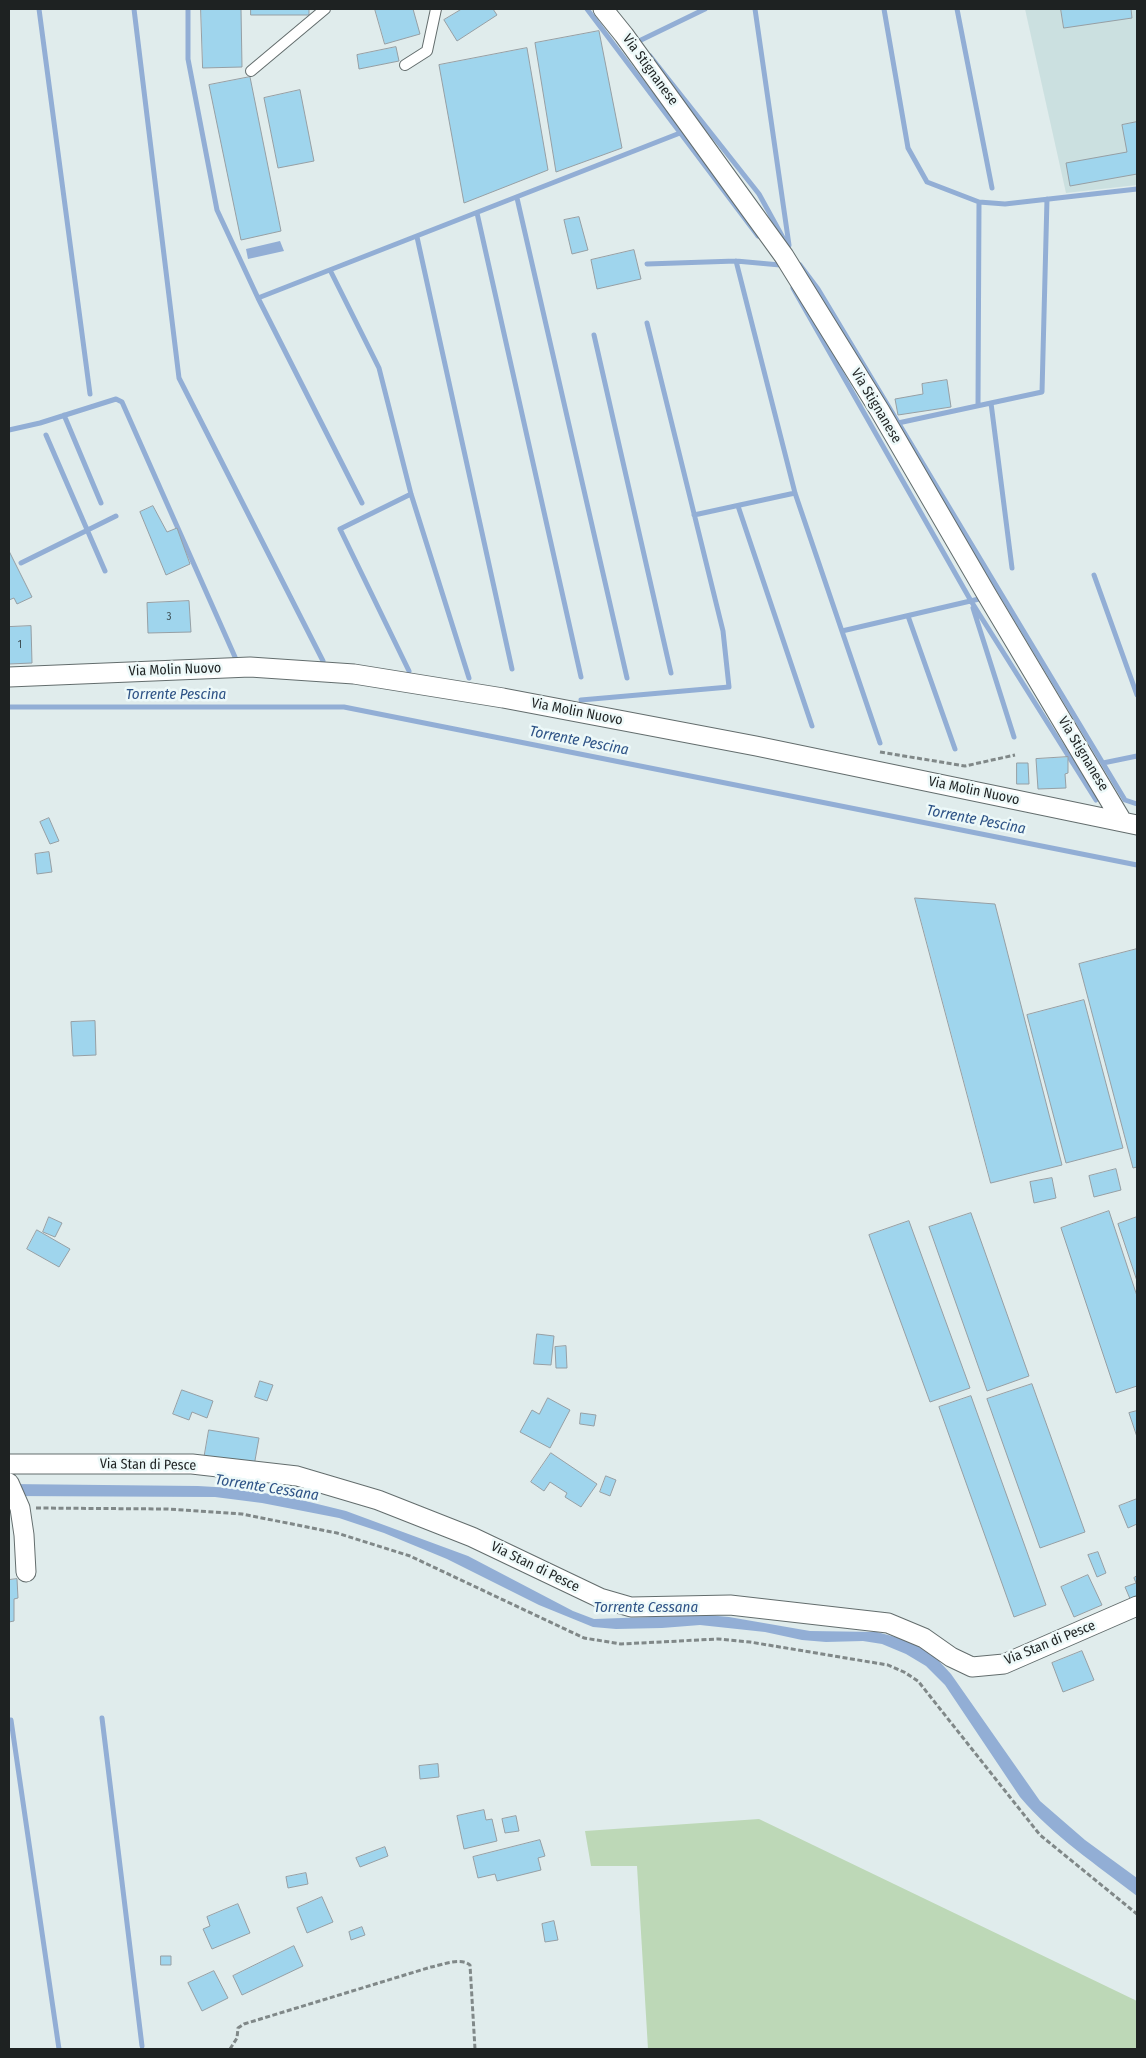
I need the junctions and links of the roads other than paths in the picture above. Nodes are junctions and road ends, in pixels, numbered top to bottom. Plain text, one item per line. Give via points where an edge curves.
1 (325, 9) edge
2 (436, 9) edge
3 (603, 9) edge
4 (404, 66) dead end
5 (251, 71) dead end
6 (9, 677) edge
7 (1130, 823) edge
8 (9, 1464) edge
9 (9, 1483) edge
10 (26, 1572) dead end
11 (1137, 1606) edge

1 - 5 lane
2 - 4 lane via 426,51
3 - 7 street, Via Stignanese via 784,256 880,411 987,595
6 - 7 street, Via Molin Nuovo via 250,668 354,674 503,698 707,737
8 - 11 street, Via Stan di Pesce via 192,1464 297,1476 378,1500 472,1537 600,1598 631,1607 730,1605 888,1624 924,1638 972,1667 1004,1664
9 - 10 street via 20,1508

